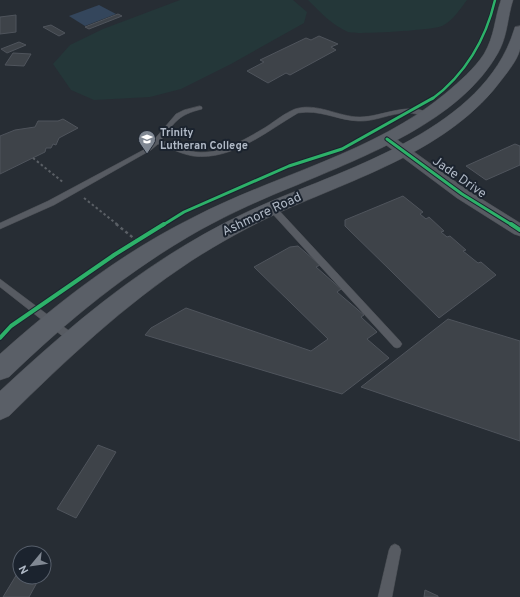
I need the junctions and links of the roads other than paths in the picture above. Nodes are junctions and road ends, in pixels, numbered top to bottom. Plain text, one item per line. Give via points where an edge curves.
1 (507, 0) edge
2 (520, 30) edge
3 (200, 108) dead end
4 (428, 115) junction
5 (387, 139) junction
6 (158, 142) junction
7 (404, 151) junction
8 (272, 208) junction
9 (0, 226) edge
10 (520, 230) edge
11 (0, 282) edge
12 (53, 323) junction
13 (73, 339) junction
14 (397, 344) dead end
15 (0, 369) edge
16 (0, 408) edge
17 (395, 550) dead end
18 (385, 597) edge

1 - 4 main road, Ashmore Road via 502,27 483,65 456,93
2 - 7 main road, Ashmore Road via 508,62 473,103
3 - 6 lane via 184,113 163,132
4 - 5 main road, Ashmore Road
4 - 6 lane via 405,111 360,119 325,110 303,109 239,146 214,154 198,154
5 - 7 street, Jade Drive
5 - 12 main road, Ashmore Road via 266,191 193,226 130,264
6 - 9 lane via 74,191
7 - 8 main road, Ashmore Road via 368,169
7 - 10 street, Jade Drive via 462,194
8 - 13 main road, Ashmore Road via 163,269
8 - 14 lane
11 - 12 lane
12 - 13 lane
12 - 15 main road, Ashmore Road
13 - 16 main road, Ashmore Road
17 - 18 lane

